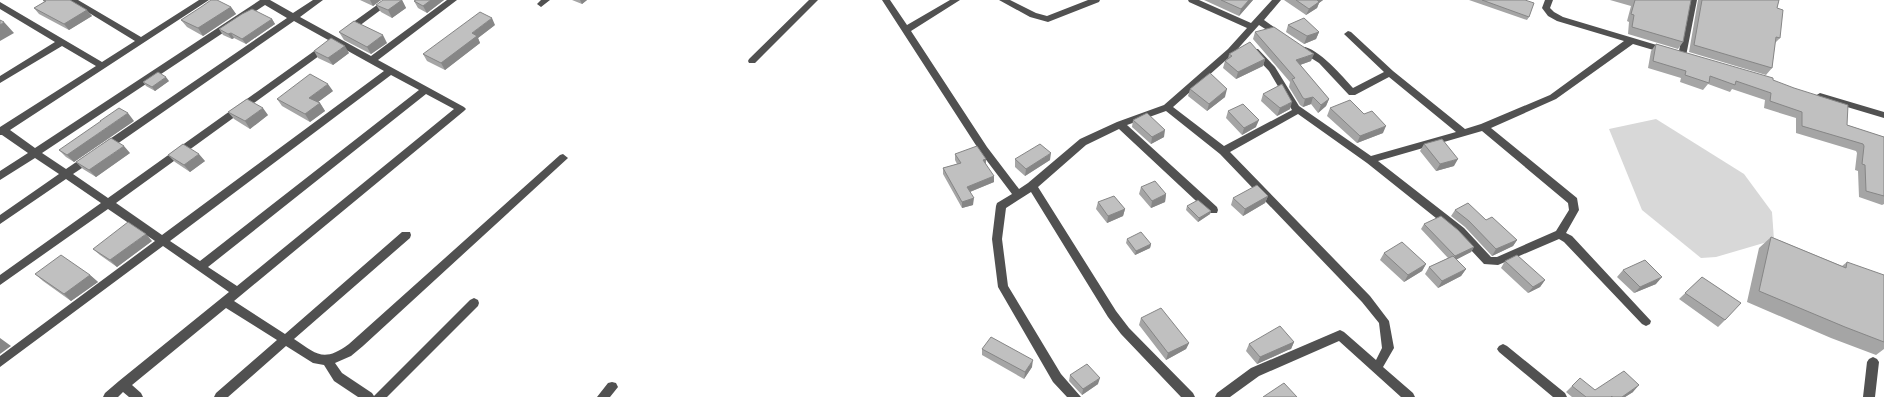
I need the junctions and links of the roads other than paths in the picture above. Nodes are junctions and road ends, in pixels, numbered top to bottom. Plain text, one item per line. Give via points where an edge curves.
1 (72, 0) edge
2 (205, 0) edge
3 (319, 0) edge
4 (390, 0) edge
5 (454, 0) edge
6 (814, 0) edge
7 (956, 0) edge
8 (1004, 0) edge
9 (1192, 0) edge
10 (1277, 0) edge
11 (1549, 0) edge
12 (1693, 0) edge
13 (265, 1) edge
14 (888, 1) edge
15 (1090, 1) edge
16 (0, 4) edge
17 (293, 17) junction
18 (1256, 24) junction
19 (906, 30) junction
20 (1348, 34) dead end
21 (1243, 37) junction
22 (335, 40) junction
23 (141, 41) junction
24 (1631, 41) junction
25 (62, 42) junction
26 (372, 60) junction
27 (752, 61) dead end
28 (102, 66) junction
29 (391, 70) junction
30 (1390, 73) junction
31 (0, 80) edge
32 (426, 89) junction
33 (1807, 92) edge
34 (1167, 107) junction
35 (1299, 110) junction
36 (1884, 115) edge
37 (1120, 124) junction
38 (1484, 127) junction
39 (1, 131) edge
40 (1464, 133) junction
41 (1224, 151) junction
42 (35, 152) junction
43 (563, 158) dead end
44 (1370, 160) junction
45 (66, 174) junction
46 (0, 176) edge
47 (1032, 186) junction
48 (1018, 195) junction
49 (107, 203) junction
50 (1213, 210) dead end
51 (0, 220) edge
52 (1560, 234) junction
53 (406, 235) dead end
54 (163, 241) junction
55 (200, 267) junction
56 (0, 281) edge
57 (236, 292) junction
58 (226, 302) junction
59 (474, 303) dead end
60 (1646, 321) dead end
61 (286, 340) junction
62 (1503, 349) dead end
63 (0, 362) edge
64 (328, 362) junction
65 (1873, 362) dead end
66 (1377, 368) junction
67 (124, 385) junction
68 (612, 387) dead end
69 (109, 397) edge
70 (137, 397) edge
71 (220, 397) edge
72 (368, 397) edge
73 (379, 397) edge
74 (603, 397) edge
75 (1075, 397) edge
76 (1189, 397) edge
77 (1222, 397) edge
78 (1409, 397) edge
79 (1561, 397) edge
80 (1869, 397) edge

1 - 23 street
2 - 23 street
3 - 17 street
4 - 22 street
5 - 26 street
6 - 27 street
7 - 19 street
8 - 15 street via 1033,15 1048,19
9 - 18 street
10 - 18 street
11 - 24 street via 1546,8 1550,14
12 - 24 street via 1685,57
13 - 17 street
13 - 42 street
14 - 19 street
16 - 25 street
17 - 22 street
17 - 45 street
18 - 21 street
18 - 30 street via 1294,43 1322,61 1352,93
19 - 48 street via 984,150
20 - 30 street
21 - 34 street via 1231,51
21 - 35 street via 1272,69
22 - 26 street
22 - 49 street
23 - 28 street
24 - 38 street via 1553,97
25 - 28 street
25 - 31 street
26 - 29 street
28 - 39 street
29 - 32 street
29 - 54 street
30 - 40 street
32 - 55 street
32 - 57 street via 461,109
33 - 36 street
34 - 37 street
34 - 41 street
35 - 41 street
35 - 44 street
37 - 47 street via 1083,142
37 - 50 street
38 - 40 street
38 - 52 street via 1573,201 1574,210
39 - 42 street
40 - 44 street
41 - 66 street via 1384,321 1388,348
42 - 45 street
42 - 46 street
43 - 64 street via 348,352
44 - 52 street via 1460,231 1488,261 1498,261
45 - 49 street
45 - 51 street
47 - 48 street
47 - 76 street via 1112,314 1125,331
48 - 75 street via 1001,206 997,239 1004,287 1057,378
49 - 54 street
49 - 56 street
52 - 60 street via 1568,239
53 - 61 street
54 - 55 street
54 - 63 street
55 - 57 street
57 - 58 street
58 - 61 street
58 - 67 street
59 - 73 street
61 - 64 street via 316,360
61 - 71 street
62 - 79 street
64 - 72 street via 338,377
65 - 80 street
66 - 77 street via 1340,335 1255,372
66 - 78 street
67 - 69 street
67 - 70 street
68 - 74 street

